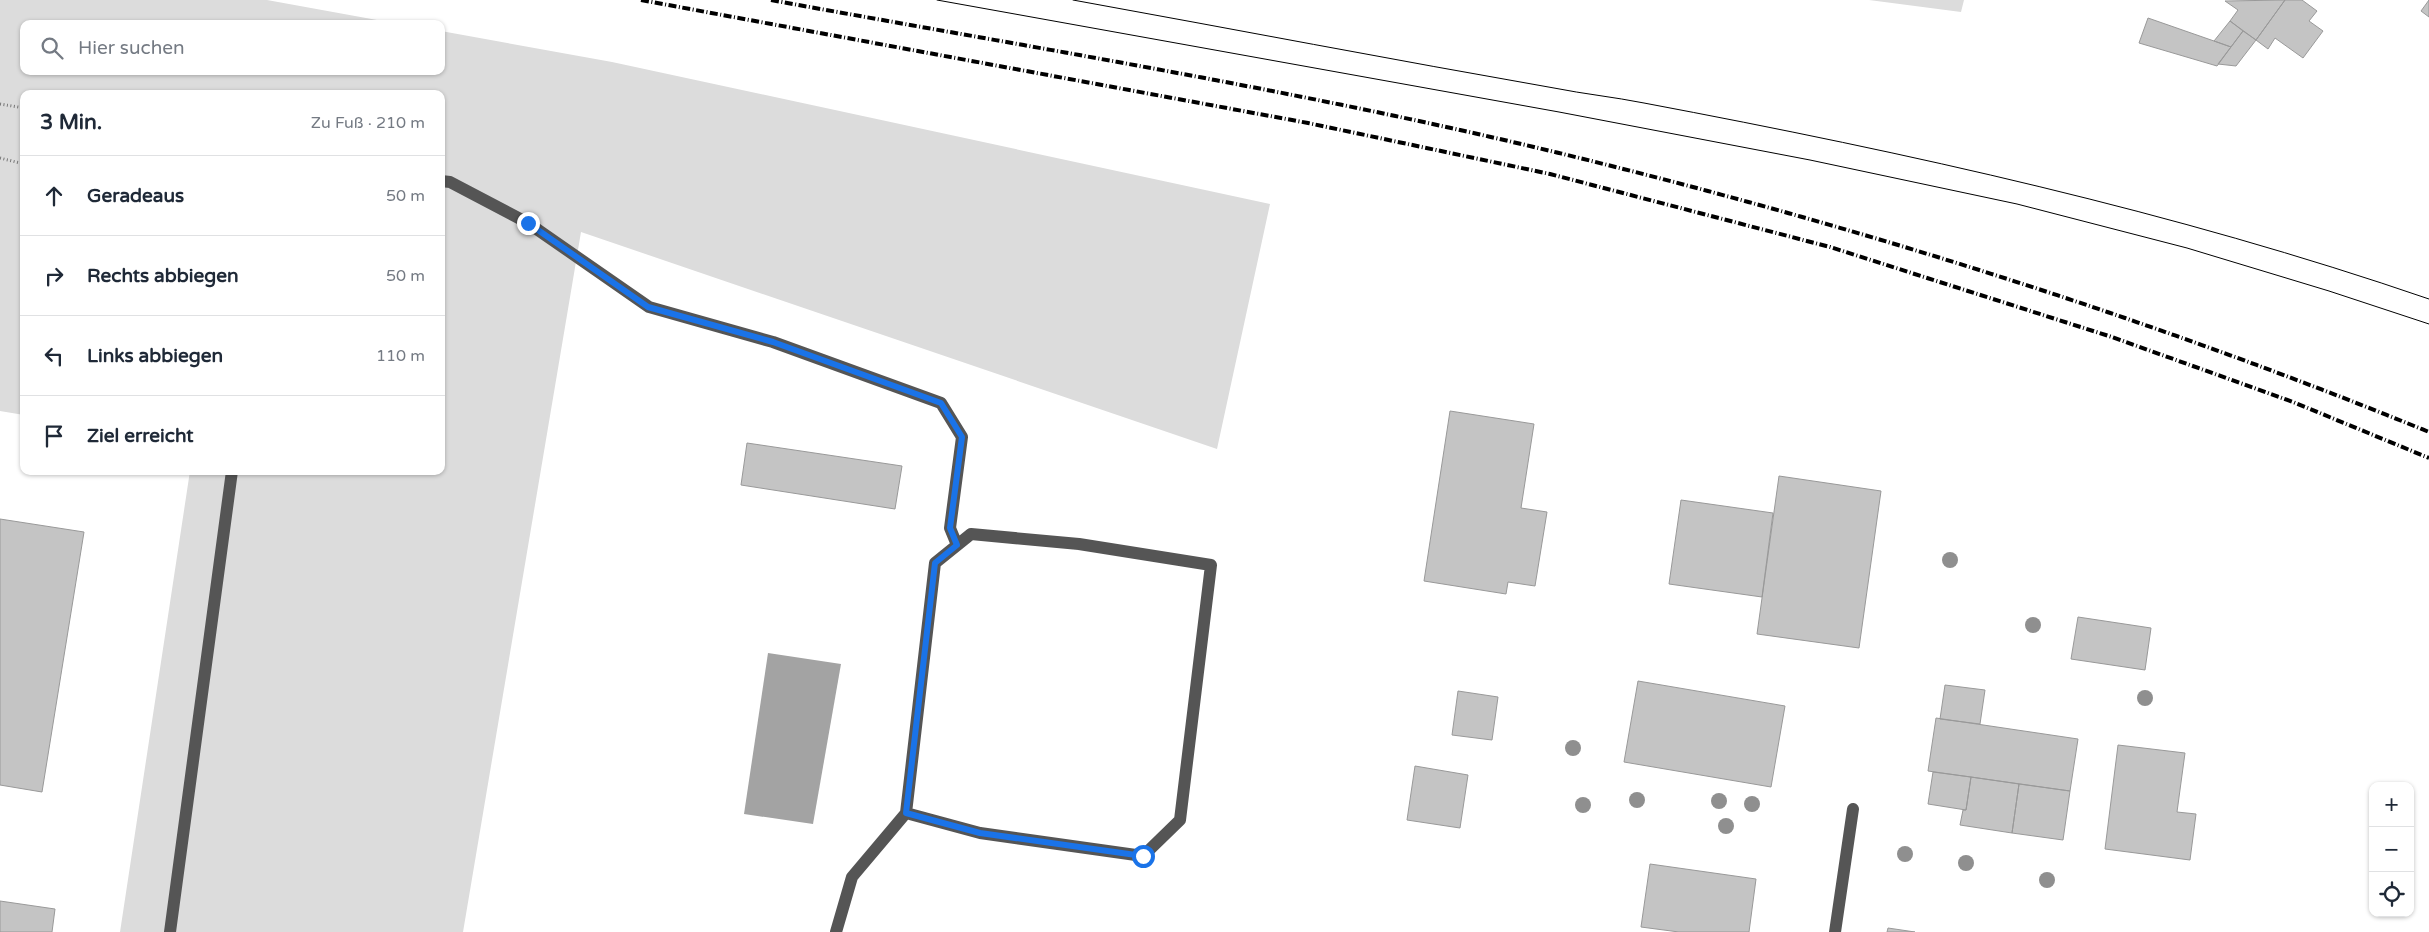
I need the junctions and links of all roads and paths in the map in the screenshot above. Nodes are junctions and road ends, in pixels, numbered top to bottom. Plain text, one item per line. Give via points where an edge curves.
1 (0, 104) edge
2 (20, 107) edge
3 (0, 158) edge
4 (20, 163) edge
5 (445, 181) edge
6 (231, 475) edge
7 (957, 545) junction
8 (1853, 809) dead end
9 (906, 813) junction
10 (170, 932) edge
11 (836, 932) edge
12 (1835, 932) edge

1 - 2 path
3 - 4 path
5 - 7 street via 528,223 648,307 773,342 941,403 962,437 950,528
6 - 10 street
7 - 9 street via 935,563
7 - 9 street via 971,534 1079,544 1211,565 1180,820 1143,856 980,833
8 - 12 street
9 - 11 street via 852,877

